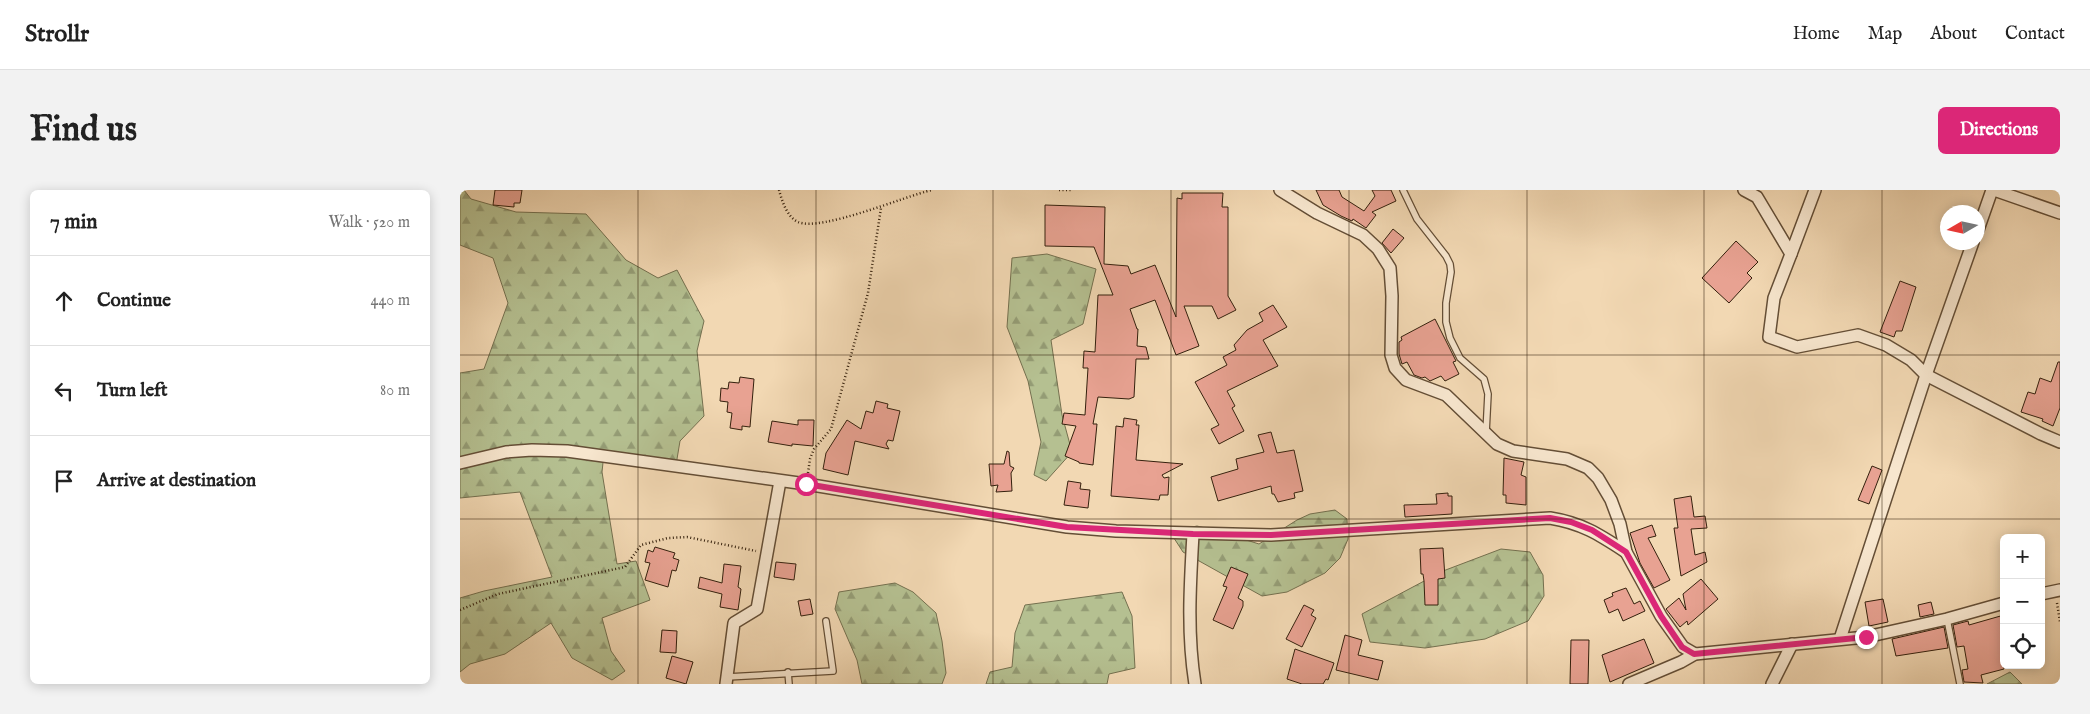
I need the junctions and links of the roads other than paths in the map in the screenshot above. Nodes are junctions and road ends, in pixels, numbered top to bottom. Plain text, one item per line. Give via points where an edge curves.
1 (1280, 190) edge
2 (1403, 190) edge
3 (1744, 190) edge
4 (1815, 190) edge
5 (1993, 190) edge
6 (1985, 211) edge
7 (2060, 213) edge
8 (1970, 250) edge
9 (1791, 254) junction
10 (1926, 375) junction
11 (1486, 435) junction
12 (2060, 442) edge
13 (460, 463) edge
14 (780, 481) junction
15 (1193, 534) junction
16 (1626, 552) junction
17 (2000, 604) edge
18 (1947, 619) junction
19 (826, 621) dead end
20 (1840, 639) junction
21 (1792, 644) junction
22 (1694, 654) junction
23 (788, 672) junction
24 (727, 680) edge
25 (789, 684) edge
26 (1195, 684) edge
27 (1629, 684) edge
28 (1772, 684) edge
29 (1960, 684) edge

1 - 11 street via 1363,236 1378,249 1390,268 1391,355 1395,368 1406,380 1446,395
2 - 11 lane via 1417,219 1450,264 1446,322 1460,358 1484,380 1488,394
3 - 9 street via 1756,197
4 - 9 street
5 - 6 street
5 - 7 street
8 - 10 street
9 - 10 street via 1774,298 1768,337 1798,347 1858,335 1894,350 1911,360
10 - 12 street
10 - 20 street
11 - 16 street via 1513,451 1568,458 1588,468 1611,500
13 - 14 street via 506,452 567,451
14 - 15 street via 1067,527
14 - 24 street via 757,609 734,623
15 - 16 street via 1271,535 1550,518 1592,530
15 - 26 street via 1188,612
16 - 22 street via 1661,616 1682,647
17 - 18 street
18 - 20 street via 1866,637
18 - 29 lane
19 - 23 lane via 833,671
20 - 21 street
21 - 22 street
21 - 28 street
22 - 27 street
23 - 24 lane
23 - 25 lane

